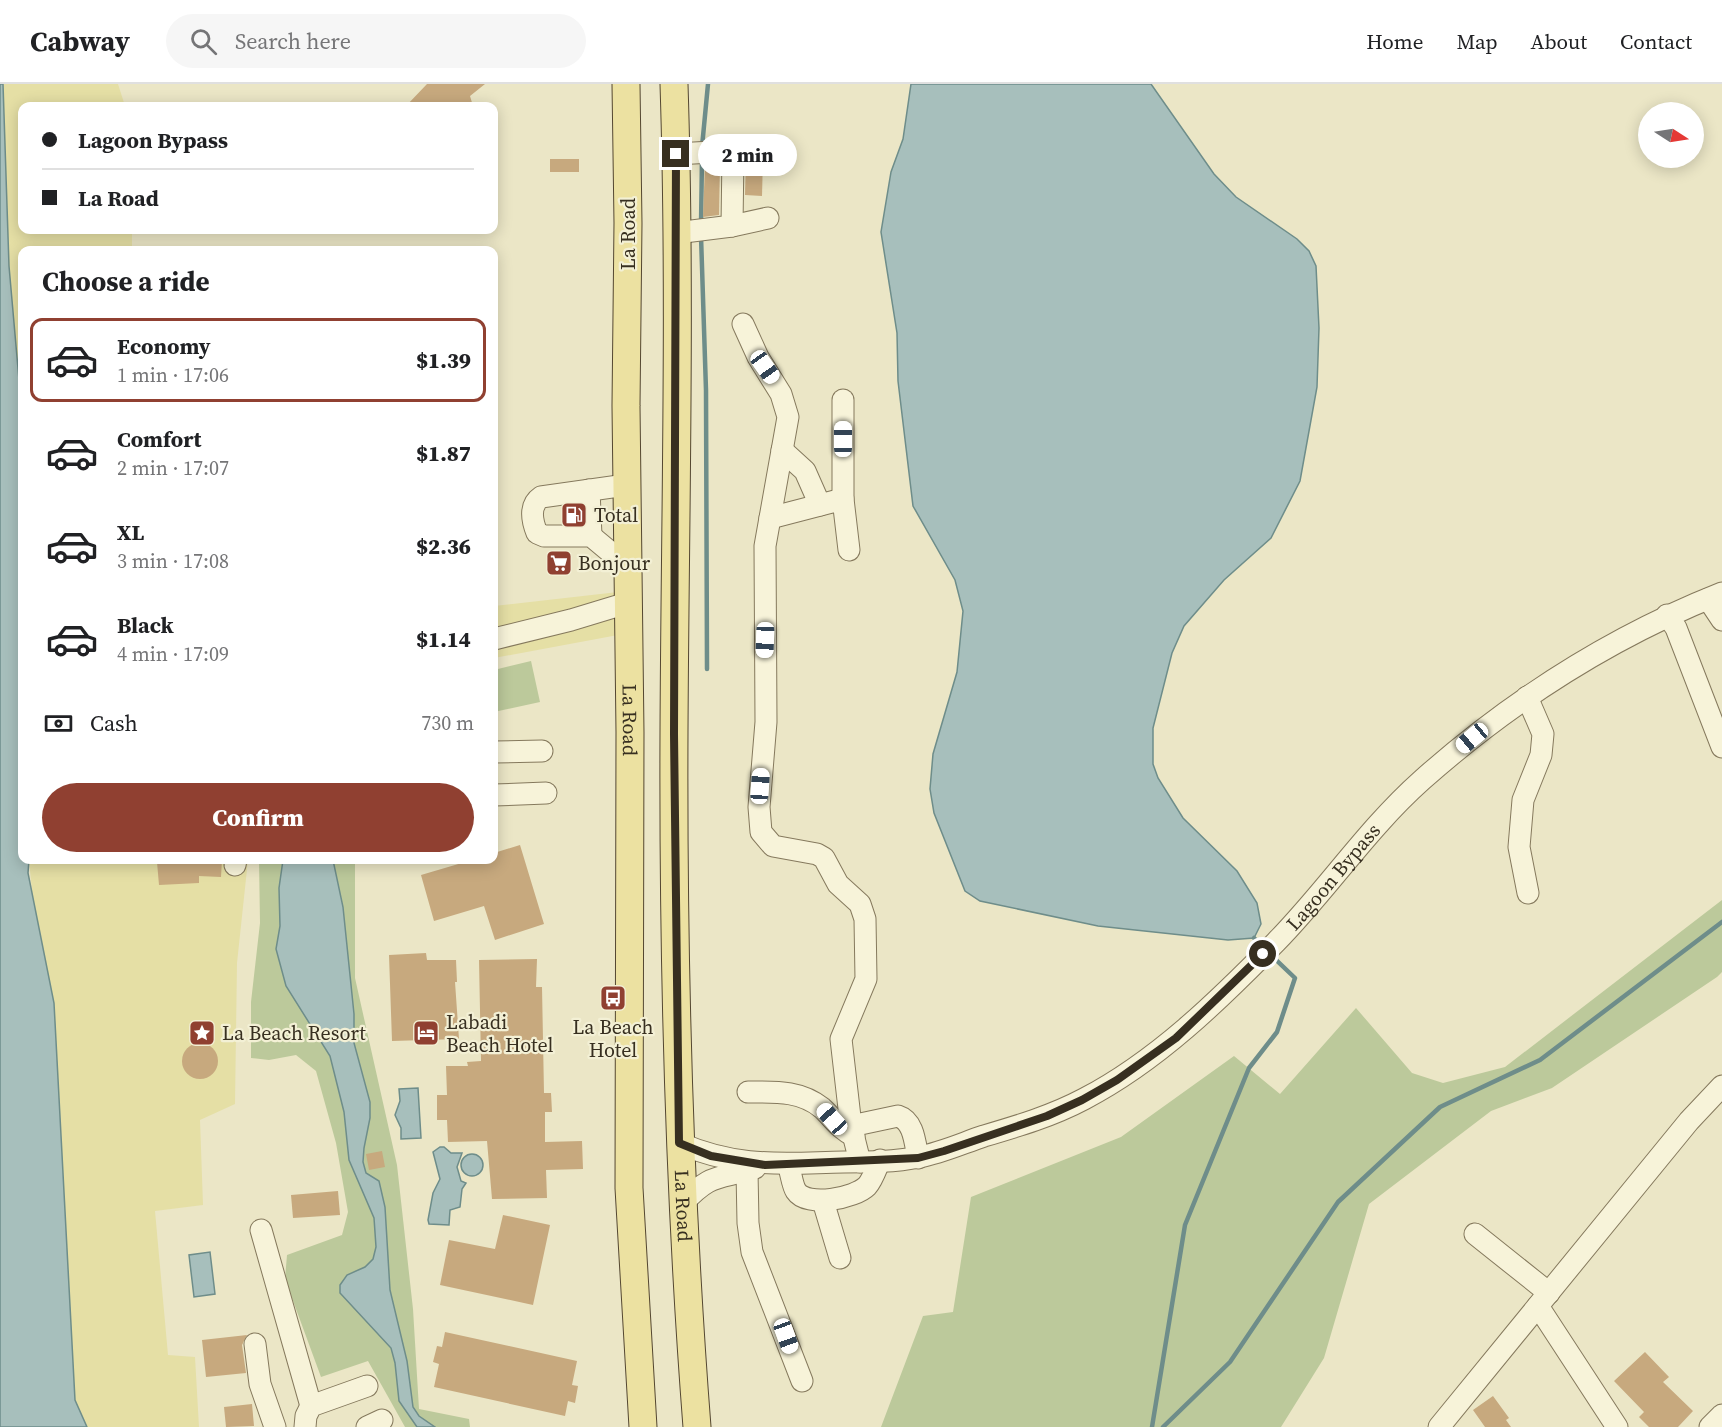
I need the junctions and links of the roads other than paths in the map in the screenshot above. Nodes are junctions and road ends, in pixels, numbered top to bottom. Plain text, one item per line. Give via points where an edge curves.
1 (626, 84) edge
2 (674, 84) edge
3 (693, 153) junction
4 (768, 218) dead end
5 (732, 226) junction
6 (692, 231) junction
7 (743, 324) dead end
8 (843, 400) dead end
9 (782, 450) junction
10 (626, 485) junction
11 (589, 490) junction
12 (843, 499) junction
13 (819, 505) junction
14 (770, 518) junction
15 (591, 536) junction
16 (849, 550) dead end
17 (627, 566) junction
18 (1715, 596) edge
19 (627, 603) junction
20 (1667, 615) junction
21 (1722, 620) edge
22 (498, 638) edge
23 (1527, 697) junction
24 (1722, 747) edge
25 (542, 751) dead end
26 (498, 752) edge
27 (546, 793) dead end
28 (498, 795) edge
29 (1528, 893) dead end
30 (1722, 1086) edge
31 (748, 1092) dead end
32 (852, 1131) junction
33 (679, 1143) junction
34 (918, 1158) junction
35 (870, 1161) junction
36 (788, 1164) junction
37 (756, 1168) junction
38 (823, 1201) junction
39 (682, 1204) junction
40 (261, 1230) dead end
41 (1475, 1234) dead end
42 (840, 1258) dead end
43 (1544, 1300) junction
44 (255, 1344) dead end
45 (802, 1381) dead end
46 (367, 1386) dead end
47 (311, 1406) junction
48 (1722, 1415) edge
49 (275, 1427) edge
50 (305, 1427) edge
51 (643, 1427) edge
52 (697, 1427) edge
53 (1439, 1427) edge
54 (1617, 1427) edge
55 (1710, 1427) edge

1 - 10 main road, La Road
2 - 3 main road, La Road
3 - 5 street via 733,153
3 - 6 main road, La Road
4 - 5 street
5 - 6 street
6 - 33 main road, La Road via 674,734
7 - 9 street via 781,394 788,417
8 - 12 street
9 - 13 street via 805,471
9 - 14 street
10 - 11 street
10 - 17 main road, La Road
11 - 15 street
11 - 15 street via 541,497 532,509 537,533 544,537
12 - 13 street
12 - 16 street
13 - 14 street
14 - 32 street via 765,546 766,722 759,807 761,832 773,846 824,858 838,884 860,904 865,919 866,979 841,1039
15 - 17 street
17 - 19 main road, La Road
18 - 20 street, Lagoon Bypass
18 - 21 street
19 - 22 street
19 - 51 main road, La Road via 629,1188
20 - 23 street, Lagoon Bypass via 1579,663
20 - 24 street via 1676,628
23 - 29 street via 1543,734 1541,755 1522,812 1519,847
23 - 34 street, Lagoon Bypass via 1420,781 1367,834 1277,941 1176,1038 1082,1100 1047,1116
25 - 26 street
27 - 28 street
30 - 43 street
31 - 32 street via 793,1094 820,1107 842,1130
32 - 34 street via 898,1116 906,1118
32 - 35 street
33 - 37 street, Lagoon Bypass
33 - 39 main road, La Road
34 - 35 street, Lagoon Bypass
35 - 36 street, Lagoon Bypass
35 - 38 street via 866,1187
36 - 37 street, Lagoon Bypass
36 - 38 street via 796,1192
37 - 39 street, Lagoon Bypass via 703,1183
37 - 45 street via 748,1223 752,1252
38 - 42 street
39 - 52 main road, La Road
40 - 47 street
41 - 43 street
43 - 53 street
43 - 54 street
44 - 49 street via 261,1384
46 - 47 street
47 - 50 street
48 - 55 street

